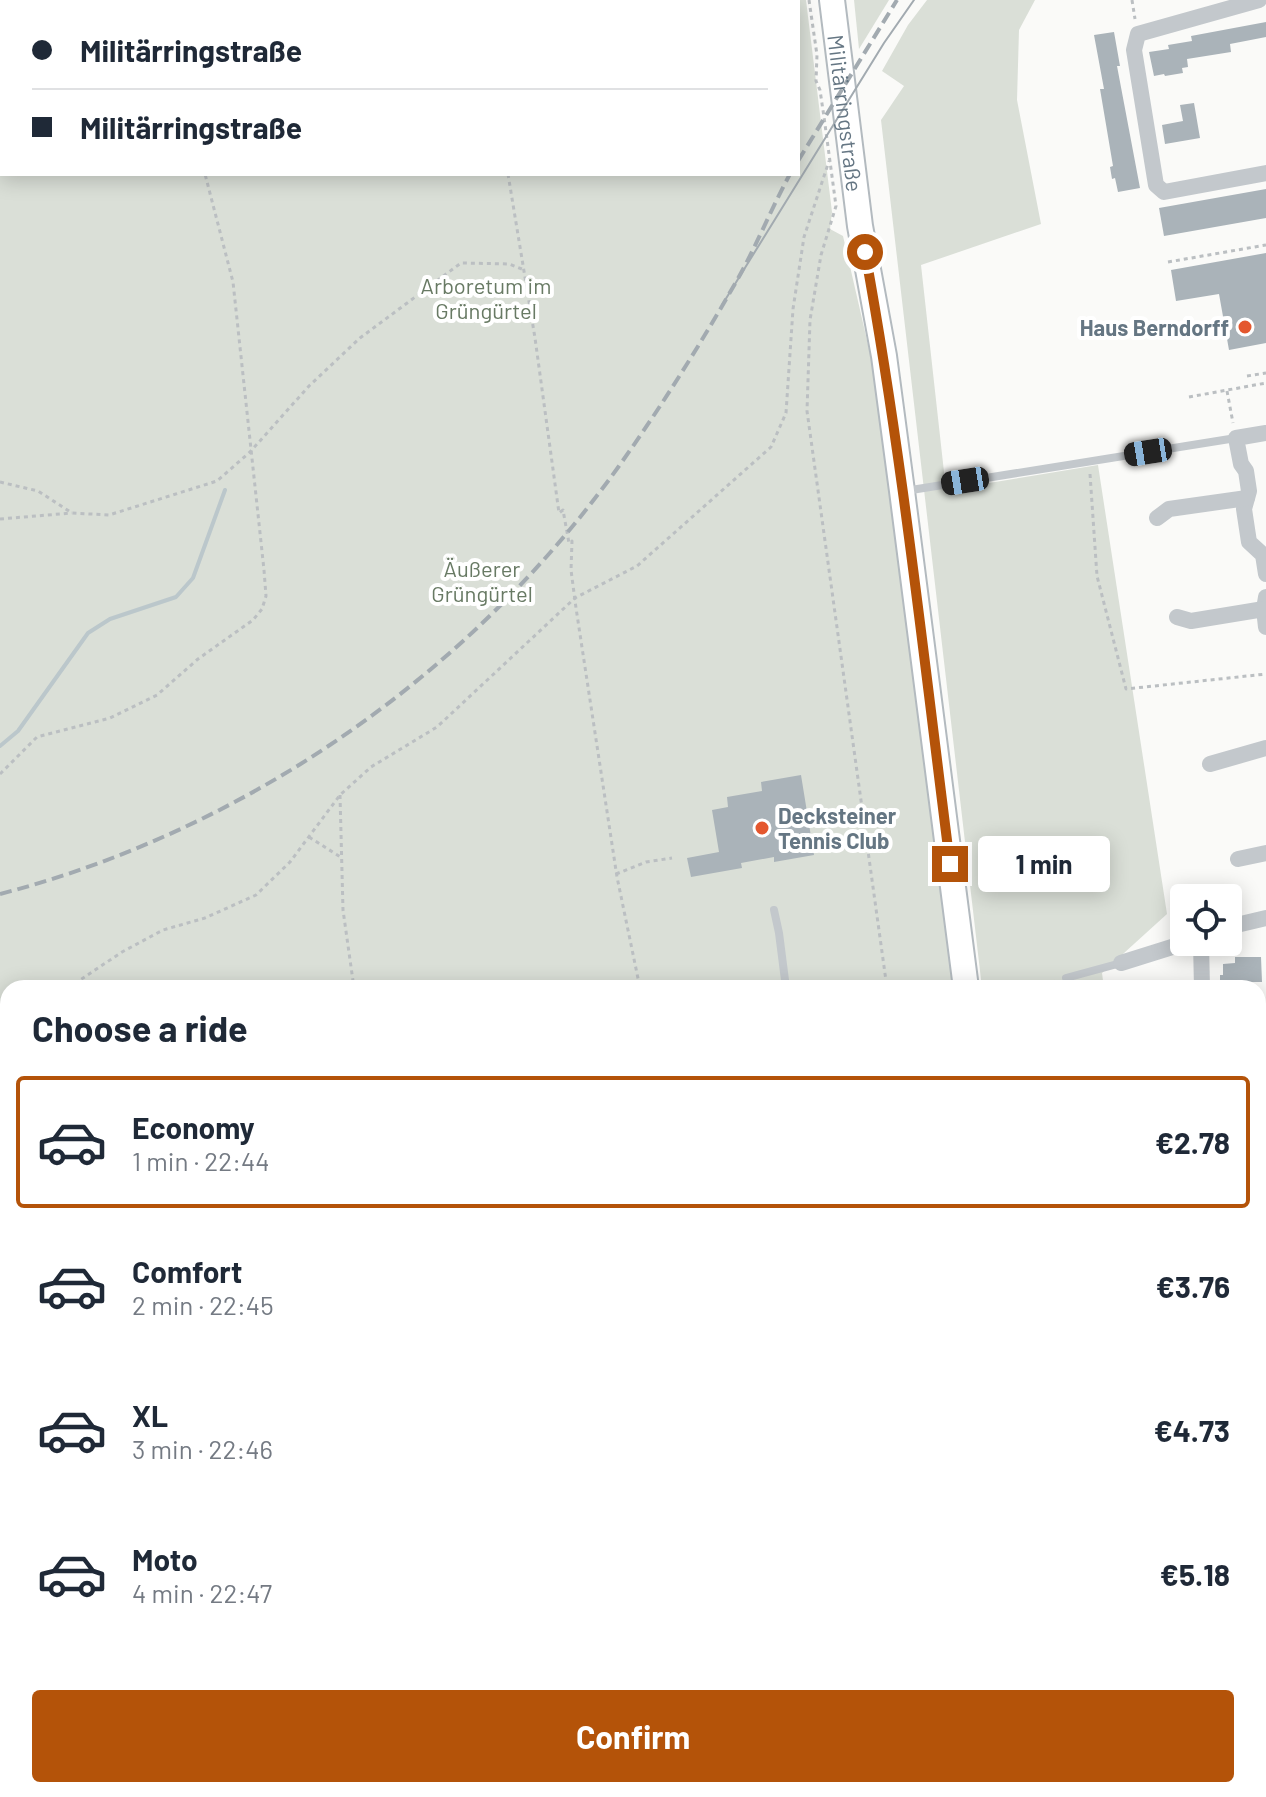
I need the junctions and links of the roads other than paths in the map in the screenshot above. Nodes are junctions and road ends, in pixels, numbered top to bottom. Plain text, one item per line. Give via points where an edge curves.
1 (832, 0) edge
2 (1259, 0) edge
3 (1266, 173) edge
4 (1266, 433) edge
5 (1236, 438) junction
6 (902, 491) junction
7 (1247, 498) junction
8 (1157, 518) dead end
9 (1266, 574) edge
10 (1265, 603) edge
11 (1177, 617) dead end
12 (1266, 627) edge
13 (1266, 748) edge
14 (1210, 764) dead end
15 (1266, 853) edge
16 (1238, 859) dead end
17 (774, 910) dead end
18 (1266, 918) edge
19 (1242, 924) edge
20 (1170, 948) edge
21 (1201, 956) edge
22 (1121, 963) joint
23 (1066, 978) road end
24 (785, 980) edge
25 (965, 980) edge
26 (1202, 980) edge

1 - 6 main road, Militärringstraße via 860,226
2 - 3 street via 1138,34 1134,50 1156,185 1164,192
4 - 5 street
5 - 6 lane
5 - 7 street
6 - 25 main road, Militärringstraße
7 - 8 street via 1169,509
7 - 9 street via 1249,542 1263,555
10 - 11 street via 1191,621
10 - 12 street
13 - 14 street
15 - 16 street
17 - 24 lane
18 - 19 street
20 - 22 street
21 - 26 street
22 - 23 lane

